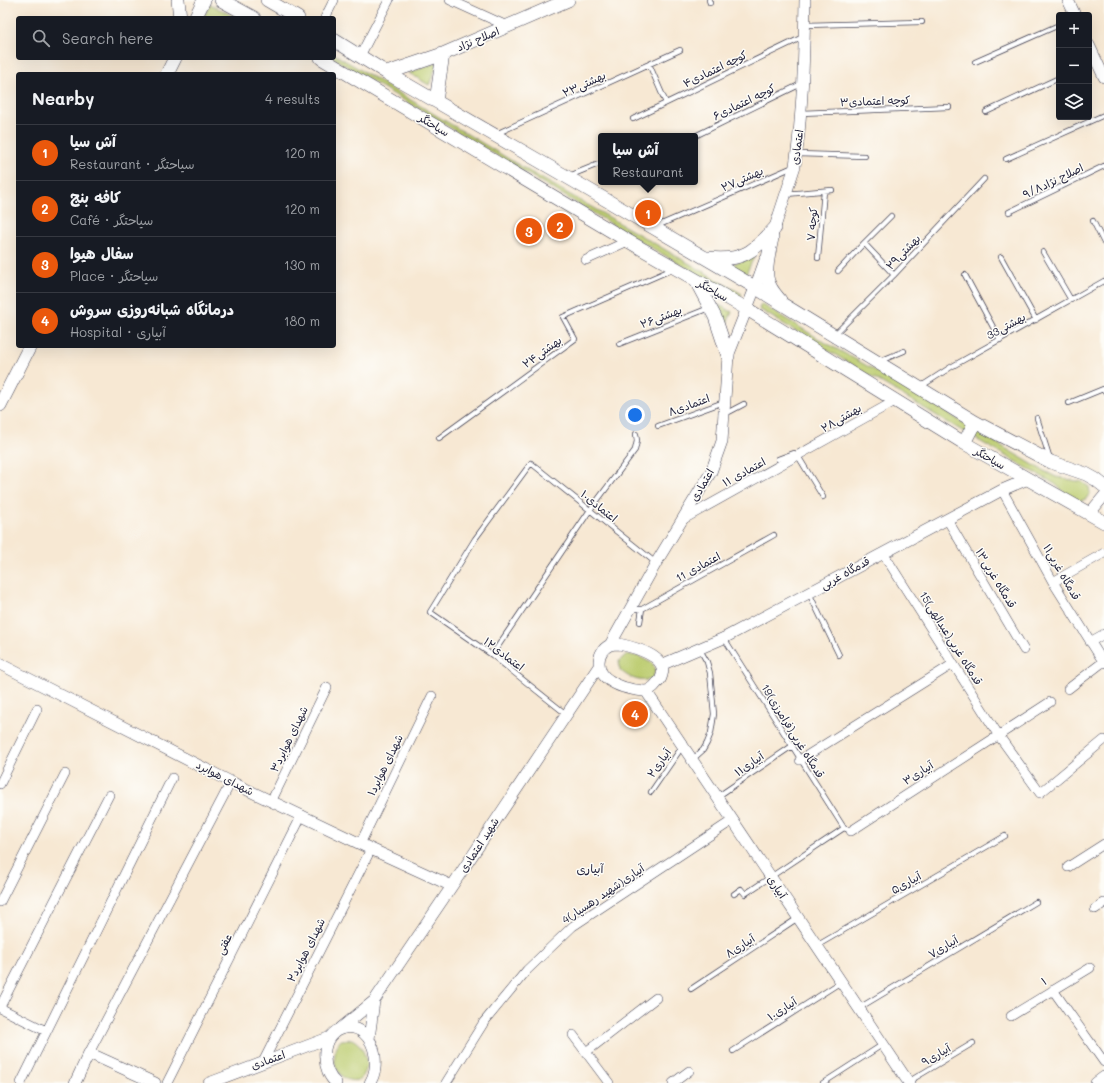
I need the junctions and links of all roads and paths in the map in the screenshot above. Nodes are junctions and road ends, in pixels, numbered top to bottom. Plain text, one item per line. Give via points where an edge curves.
1 (178, 0) edge
2 (204, 0) edge
3 (221, 0) edge
4 (334, 0) edge
5 (389, 0) edge
6 (450, 0) edge
7 (568, 0) edge
8 (805, 0) edge
9 (1068, 0) edge
10 (271, 1) edge
11 (1074, 12) edge
12 (180, 16) edge
13 (196, 16) edge
14 (250, 16) edge
15 (295, 16) edge
16 (326, 16) edge
17 (922, 22) dead end
18 (507, 26) junction
19 (1056, 26) edge
20 (804, 30) junction
21 (336, 41) edge
22 (1090, 48) edge
23 (680, 50) dead end
24 (443, 54) junction
25 (360, 56) junction
26 (174, 60) edge
27 (325, 60) edge
28 (975, 62) dead end
29 (649, 64) junction
30 (1099, 66) edge
31 (168, 72) edge
32 (388, 73) junction
33 (1056, 79) edge
34 (802, 84) junction
35 (436, 101) junction
36 (666, 103) junction
37 (949, 107) dead end
38 (986, 112) dead end
39 (801, 113) junction
40 (1104, 115) edge
41 (633, 119) dead end
42 (495, 135) junction
43 (698, 135) edge
44 (797, 154) junction
45 (865, 156) dead end
46 (1006, 159) dead end
47 (598, 164) edge
48 (795, 166) junction
49 (1104, 166) edge
50 (568, 177) junction
51 (984, 179) dead end
52 (832, 190) dead end
53 (824, 191) junction
54 (786, 194) junction
55 (1009, 212) dead end
56 (891, 216) dead end
57 (1093, 221) dead end
58 (653, 228) junction
59 (773, 233) junction
60 (628, 241) junction
61 (864, 243) junction
62 (1104, 243) edge
63 (1043, 252) dead end
64 (1002, 257) dead end
65 (705, 258) junction
66 (818, 258) dead end
67 (586, 260) dead end
68 (675, 268) junction
69 (838, 271) dead end
70 (894, 275) junction
71 (965, 275) dead end
72 (696, 281) junction
73 (1104, 281) edge
74 (755, 288) junction
75 (1071, 300) junction
76 (785, 306) junction
77 (709, 308) junction
78 (747, 309) junction
79 (1036, 320) junction
80 (833, 336) junction
81 (1000, 340) junction
82 (619, 344) dead end
83 (29, 348) edge
84 (904, 351) dead end
85 (728, 356) junction
86 (876, 362) junction
87 (918, 388) junction
88 (1104, 391) edge
89 (895, 401) junction
90 (726, 402) junction
91 (1069, 403) dead end
92 (744, 404) dead end
93 (0, 405) edge
94 (725, 414) junction
95 (1037, 418) dead end
96 (975, 422) junction
97 (658, 426) dead end
98 (636, 434) dead end
99 (439, 438) dead end
100 (964, 442) junction
101 (822, 443) junction
102 (798, 456) junction
103 (778, 459) dead end
104 (1051, 462) junction
105 (1028, 479) junction
106 (1104, 486) edge
107 (1002, 490) junction
108 (1104, 496) edge
109 (823, 497) dead end
110 (590, 510) junction
111 (1089, 514) junction
112 (947, 519) junction
113 (680, 521) junction
114 (1104, 522) edge
115 (774, 535) dead end
116 (883, 553) junction
117 (1104, 553) edge
118 (656, 563) junction
119 (1053, 582) junction
120 (809, 593) junction
121 (630, 609) junction
122 (642, 609) junction
123 (430, 612) joint
124 (640, 622) dead end
125 (1104, 634) edge
126 (724, 638) junction
127 (1090, 642) junction
128 (610, 645) junction
129 (699, 648) junction
130 (1024, 650) dead end
131 (492, 655) junction
132 (838, 655) dead end
133 (1104, 663) edge
134 (0, 664) edge
135 (954, 664) junction
136 (662, 665) junction
137 (599, 666) junction
138 (608, 680) junction
139 (328, 687) dead end
140 (583, 688) junction
141 (1068, 689) dead end
142 (646, 691) junction
143 (432, 696) dead end
144 (1050, 702) dead end
145 (37, 709) dead end
146 (566, 714) junction
147 (999, 736) junction
148 (1104, 740) edge
149 (683, 745) junction
150 (792, 746) junction
151 (692, 760) junction
152 (800, 760) junction
153 (65, 774) dead end
154 (172, 778) dead end
155 (231, 782) junction
156 (0, 784) edge
157 (651, 792) dead end
158 (109, 795) dead end
159 (718, 797) junction
160 (271, 802) junction
161 (302, 815) junction
162 (733, 820) junction
163 (847, 829) junction
164 (1004, 836) dead end
165 (360, 844) junction
166 (1104, 844) edge
167 (371, 849) junction
168 (1068, 867) dead end
169 (771, 877) junction
170 (452, 886) junction
171 (734, 894) dead end
172 (0, 902) edge
173 (1036, 902) dead end
174 (1104, 903) edge
175 (1095, 909) dead end
176 (798, 918) junction
177 (817, 946) junction
178 (1090, 968) dead end
179 (841, 982) junction
180 (691, 989) dead end
181 (1053, 990) junction
182 (656, 998) dead end
183 (374, 1001) junction
184 (0, 1008) edge
185 (859, 1008) junction
186 (1011, 1016) dead end
187 (341, 1028) junction
188 (46, 1031) junction
189 (573, 1035) dead end
190 (328, 1038) junction
191 (369, 1039) junction
192 (974, 1043) dead end
193 (883, 1044) junction
194 (733, 1051) dead end
195 (586, 1052) junction
196 (89, 1053) junction
197 (263, 1062) junction
198 (1104, 1062) edge
199 (689, 1071) dead end
200 (1104, 1077) edge
201 (374, 1080) edge
202 (21, 1083) edge
203 (75, 1083) edge
204 (155, 1083) edge
205 (167, 1083) edge
206 (209, 1083) edge
207 (336, 1083) edge
208 (446, 1083) edge
209 (609, 1083) edge
210 (673, 1083) edge
211 (823, 1083) edge
212 (908, 1083) edge
213 (1096, 1083) edge

1 - 12 main road
2 - 13 main road
3 - 14 main road
4 - 16 street
5 - 25 street
6 - 18 street
7 - 18 main road, اصلاح نژاد
8 - 20 street, اعتمادی
9 - 11 street
10 - 15 main road
17 - 20 lane
18 - 24 main road, اصلاح نژاد
19 - 28 lane
20 - 34 street, اعتمادی
20 - 36 lane, کوچه اعتمادی۴
21 - 25 main road, سیاحتگر
22 - 30 street
23 - 29 lane, ۲۳بهشتی
24 - 32 main road, اصلاح نژاد
24 - 35 main road
25 - 32 main road, سیاحتگر
26 - 31 main road
27 - 60 main road, سیاحتگر
29 - 36 lane
29 - 42 lane, ۲۳بهشتی
32 - 35 main road, سیاحتگر
33 - 38 lane
34 - 39 street, اعتمادی
34 - 43 lane, کوچه اعتمادی۶
35 - 42 main road, سیاحتگر
36 - 41 lane, کوچه اعتمادی۴
37 - 39 lane, کوچه اعتمادی۳
39 - 44 street, اعتمادی
40 - 46 lane
42 - 50 main road, سیاحتگر
44 - 45 lane
44 - 48 street, اعتمادی
47 - 50 lane
48 - 54 street, اعتمادی
48 - 58 lane, ۲۷بهشتی
49 - 55 lane, اصلاح نژاد۹/۸
50 - 58 main road, سیاحتگر
51 - 70 lane, ۲۹بهشتی
52 - 53 lane
53 - 54 lane
53 - 66 lane, کوچه ۷
54 - 59 street, اعتمادی
56 - 61 lane
57 - 62 lane
58 - 65 main road, سیاحتگر
59 - 65 main road via 743,256 722,260
59 - 74 street, اعتمادی
59 - 76 main road via 767,280
60 - 67 street
60 - 68 main road, سیاحتگر
61 - 69 lane
61 - 70 lane
63 - 75 lane
64 - 79 lane
65 - 74 main road, سیاحتگر
68 - 72 main road, سیاحتگر
68 - 99 lane, ۲۴بهشتی via 563,317 575,338
70 - 80 lane, ۲۹بهشتی
71 - 81 lane
72 - 77 main road
72 - 78 main road, سیاحتگر
73 - 75 lane, 33بهشتی
74 - 76 main road, سیاحتگر
74 - 78 street, اعتمادی
75 - 79 lane, 33بهشتی
76 - 80 main road
77 - 82 lane, ۲۶بهشتی
77 - 85 main road
78 - 85 street, اعتمادی
78 - 89 main road, سیاحتگر
79 - 81 lane, 33بهشتی
80 - 86 main road
81 - 87 lane, 33بهشتی
83 - 93 main road
84 - 86 lane
85 - 90 street, اعتمادی
86 - 87 main road
87 - 96 main road
88 - 91 lane
89 - 100 main road, سیاحتگر
89 - 101 street, ۲۸بهشتی
90 - 94 street, اعتمادی
90 - 97 lane, اعتمادی۸
92 - 94 lane
94 - 113 street, اعتمادی via 722,441 711,472
95 - 104 lane
96 - 100 main road
96 - 104 main road
98 - 110 lane via 635,450
100 - 105 main road, سیاحتگر
101 - 102 street, ۲۸بهشتی
101 - 103 lane
102 - 109 lane
102 - 113 street, ۱۱ اعتمادی
104 - 106 main road via 1086,474
105 - 107 street, قدمگاه غربی
105 - 111 main road, سیاحتگر
107 - 112 street, قدمگاه غربی
107 - 119 street, قدمگاه غربی۱۱
108 - 111 street
110 - 118 lane, اعتمادی۱۰
110 - 123 lane, اعتمادی۱۰ via 531,463 475,539
110 - 131 lane
111 - 114 main road, سیاحتگر
112 - 116 street, قدمگاه غربی
112 - 130 street, قدمگاه غربی۱۳
113 - 118 street, اعتمادی
115 - 122 lane, 11 اعتمادی
116 - 120 street, قدمگاه غربی
116 - 135 street, 15قدمگاه غربی(عبدالهی)
117 - 119 street
118 - 121 street, اعتمادی
119 - 127 street, قدمگاه غربی۱۱
120 - 126 street, قدمگاه غربی
120 - 132 lane
121 - 122 lane, 11 اعتمادی
121 - 128 street, اعتمادی
122 - 124 lane
123 - 131 lane, اعتمادی۱۲
125 - 127 street
126 - 129 street, قدمگاه غربی
126 - 150 lane, 19قدمگاه غربی(فرامرزی)
127 - 133 street, قدمگاه غربی۱۱
128 - 136 street via 619,644 639,650 658,660
128 - 137 street via 599,657
129 - 136 street, قدمگاه غربی
129 - 151 lane via 710,673 714,714 707,743
131 - 146 lane, اعتمادی۱۲
133 - 141 street
134 - 155 street, شهدای هوابرد
135 - 147 street, 15قدمگاه غربی(عبدالهی)
135 - 152 street
136 - 142 street via 660,681
137 - 138 street via 601,673
137 - 140 street, شهید اعتمادی
138 - 140 street
138 - 142 street
139 - 160 street, ۳شهدای هوابرد
140 - 146 street, شهید اعتمادی
142 - 149 street, آبیاری
143 - 165 street, شهدای هوابرد۱
144 - 147 street, آبیاری۳
145 - 156 street
146 - 170 street, شهید اعتمادی
147 - 148 street, 15قدمگاه غربی(عبدالهی) via 1040,793
147 - 163 street, آبیاری۳
149 - 151 street, آبیاری
149 - 157 lane, آبیاری۲
150 - 152 lane, 19قدمگاه غربی(فرامرزی)
150 - 159 lane, آبیاری۱۱
151 - 159 street, آبیاری
152 - 163 lane, 19قدمگاه غربی(فرامرزی)
153 - 172 street
154 - 188 street
155 - 160 street, شهدای هوابرد
155 - 196 street
158 - 184 street
159 - 162 street, آبیاری
160 - 161 street, شهدای هوابرد
161 - 165 street, شهدای هوابرد
161 - 205 street, عفتی
162 - 169 street, آبیاری
162 - 208 street, 4آبیاری(شهید رهسپار) via 574,926 527,970 484,1022
163 - 169 lane, آبیاری۳
164 - 177 lane, آبیاری۵
165 - 167 street, شهدای هوابرد
166 - 168 street
167 - 170 street, شهدای هوابرد
167 - 197 street, شهدای هوابرد۲
169 - 171 lane, آبیاری۳ via 746,894 741,889
169 - 176 street, آبیاری
170 - 183 street, شهید اعتمادی
173 - 185 lane, آبیاری۷
174 - 175 street
176 - 177 street, آبیاری
176 - 180 lane, آبیاری۸
177 - 179 street, آبیاری
178 - 181 street, ۱
179 - 185 street, آبیاری
179 - 194 lane, آبیاری۱۰
181 - 186 street, ۱
181 - 198 street
182 - 195 street
183 - 187 street, اعتمادی
183 - 191 street
184 - 188 street
185 - 193 street, آبیاری
187 - 190 street, اعتمادی
187 - 191 street via 353,1028
188 - 202 street
189 - 195 street
190 - 197 street, اعتمادی
190 - 207 street via 325,1046 325,1063
191 - 201 street via 373,1048
192 - 212 lane, آبیاری۹
193 - 211 lane
193 - 212 street, آبیاری
195 - 209 street
196 - 203 street
196 - 204 street
197 - 206 street, اعتمادی
199 - 210 street
200 - 213 street

